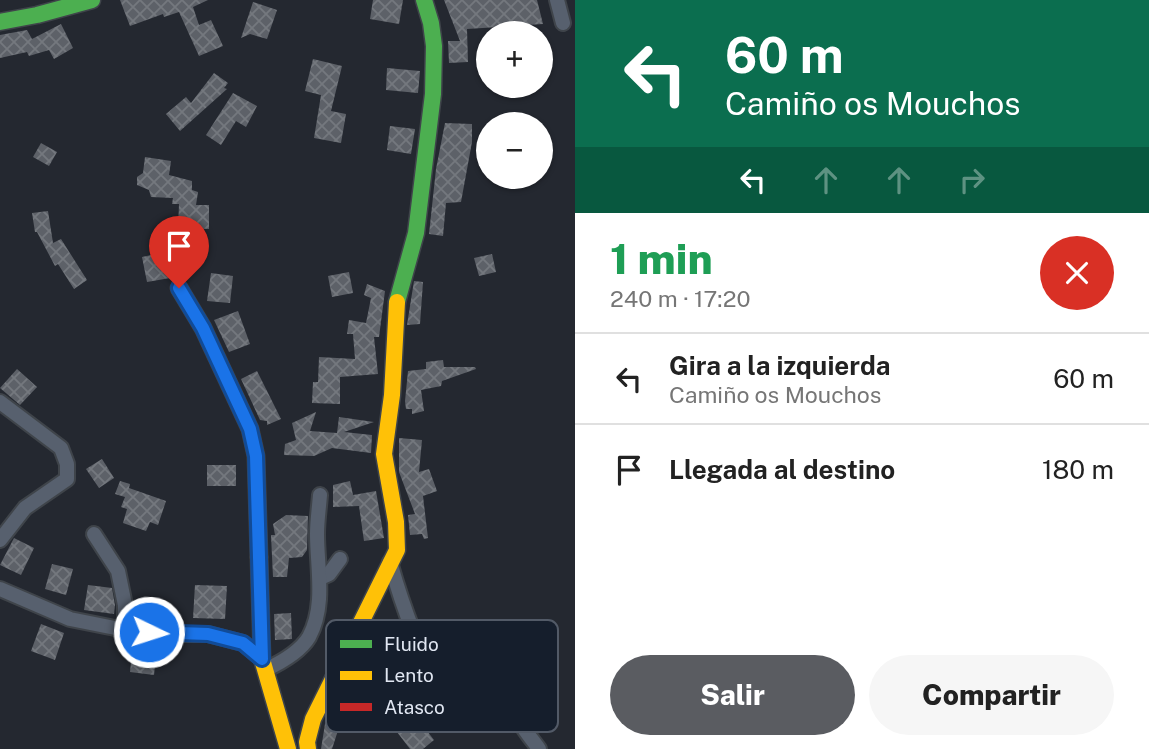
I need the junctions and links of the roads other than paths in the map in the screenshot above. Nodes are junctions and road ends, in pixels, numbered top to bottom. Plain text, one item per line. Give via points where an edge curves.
1 (92, 0) edge
2 (424, 0) edge
3 (557, 0) edge
4 (0, 22) edge
5 (563, 23) dead end
6 (179, 288) dead end
7 (0, 402) edge
8 (320, 495) dead end
9 (94, 534) dead end
10 (0, 540) edge
11 (340, 559) dead end
12 (390, 562) junction
13 (320, 579) junction
14 (0, 589) edge
15 (362, 620) edge
16 (408, 620) edge
17 (125, 630) junction
18 (264, 665) junction
19 (326, 692) edge
20 (528, 732) edge
21 (288, 749) edge
22 (308, 749) edge
23 (539, 749) edge

1 - 4 street
2 - 12 street via 435,38 432,117 417,231 395,317 384,468 399,531
3 - 5 street
6 - 18 street via 250,429 256,456
7 - 10 street via 61,449 67,479 25,508
8 - 13 street
9 - 17 street via 118,571
11 - 13 street
12 - 15 street
12 - 16 street
13 - 18 street via 308,639 283,662
14 - 17 street via 70,619
17 - 18 street via 208,634 243,643
18 - 21 street
19 - 22 street via 313,719
20 - 23 street

